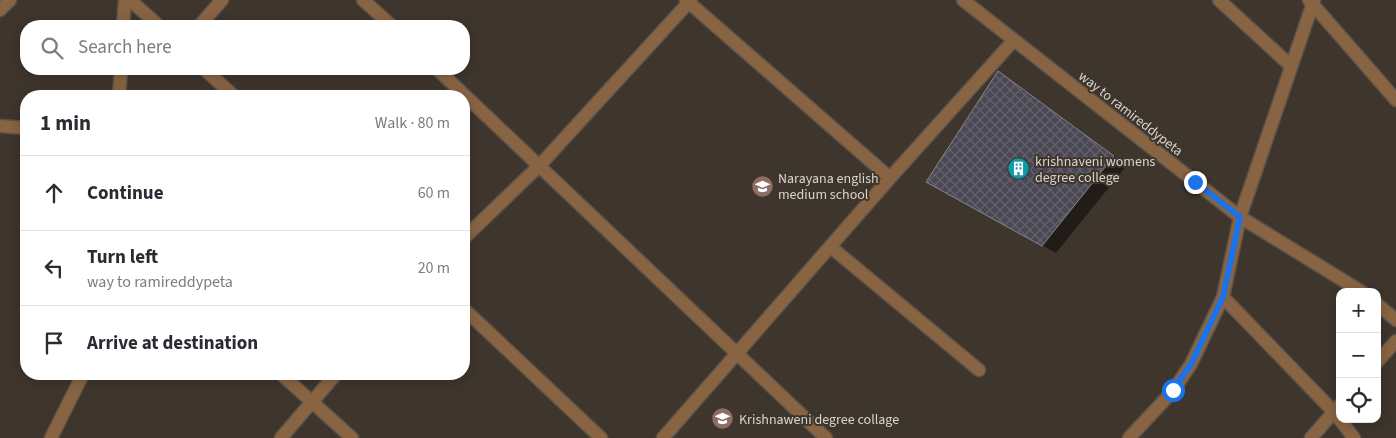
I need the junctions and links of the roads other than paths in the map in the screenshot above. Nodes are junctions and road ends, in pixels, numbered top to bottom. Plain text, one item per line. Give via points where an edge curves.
1 (10, 0) edge
2 (125, 0) edge
3 (130, 0) edge
4 (222, 0) edge
5 (363, 0) edge
6 (963, 0) edge
7 (1219, 0) edge
8 (689, 1) edge
9 (1312, 1) edge
10 (0, 10) edge
11 (123, 20) edge
12 (152, 20) edge
13 (204, 20) edge
14 (385, 20) edge
15 (1014, 40) junction
16 (1291, 66) junction
17 (121, 75) edge
18 (211, 75) edge
19 (444, 75) edge
20 (119, 90) edge
21 (227, 90) edge
22 (460, 90) edge
23 (470, 99) edge
24 (1396, 100) edge
25 (0, 126) edge
26 (20, 128) edge
27 (540, 164) junction
28 (890, 178) junction
29 (1240, 217) junction
30 (470, 232) edge
31 (832, 248) junction
32 (1355, 288) edge
33 (1223, 297) junction
34 (1381, 307) edge
35 (470, 316) edge
36 (1396, 320) edge
37 (1396, 341) edge
38 (738, 353) junction
39 (1381, 358) edge
40 (979, 370) dead end
41 (80, 380) edge
42 (288, 380) edge
43 (331, 380) edge
44 (313, 402) junction
45 (1336, 407) edge
46 (1336, 409) edge
47 (1346, 423) edge
48 (51, 438) edge
49 (281, 438) edge
50 (352, 438) edge
51 (601, 438) edge
52 (664, 438) edge
53 (826, 438) edge
54 (1129, 438) edge
55 (1311, 438) edge
56 (1354, 438) edge

1 - 10 street
2 - 11 street
3 - 12 street
4 - 13 street
5 - 14 street
6 - 15 street, way to ramireddypeta
7 - 16 street
8 - 27 street
8 - 28 street
9 - 16 street
9 - 24 street
15 - 28 street
15 - 29 street, way to ramireddypeta
16 - 29 street
17 - 20 street
18 - 21 street
19 - 22 street
23 - 27 street
25 - 26 street
27 - 30 street
27 - 38 street
28 - 31 street
29 - 32 street, way to ramireddypeta
29 - 33 street
31 - 38 street
31 - 40 street
33 - 45 street
33 - 54 street via 1191,364 1173,390
34 - 36 street
35 - 51 street
37 - 39 street
38 - 52 street
38 - 53 street
41 - 48 street
42 - 44 street
43 - 44 street
44 - 49 street
44 - 50 street
46 - 55 street
47 - 56 street

